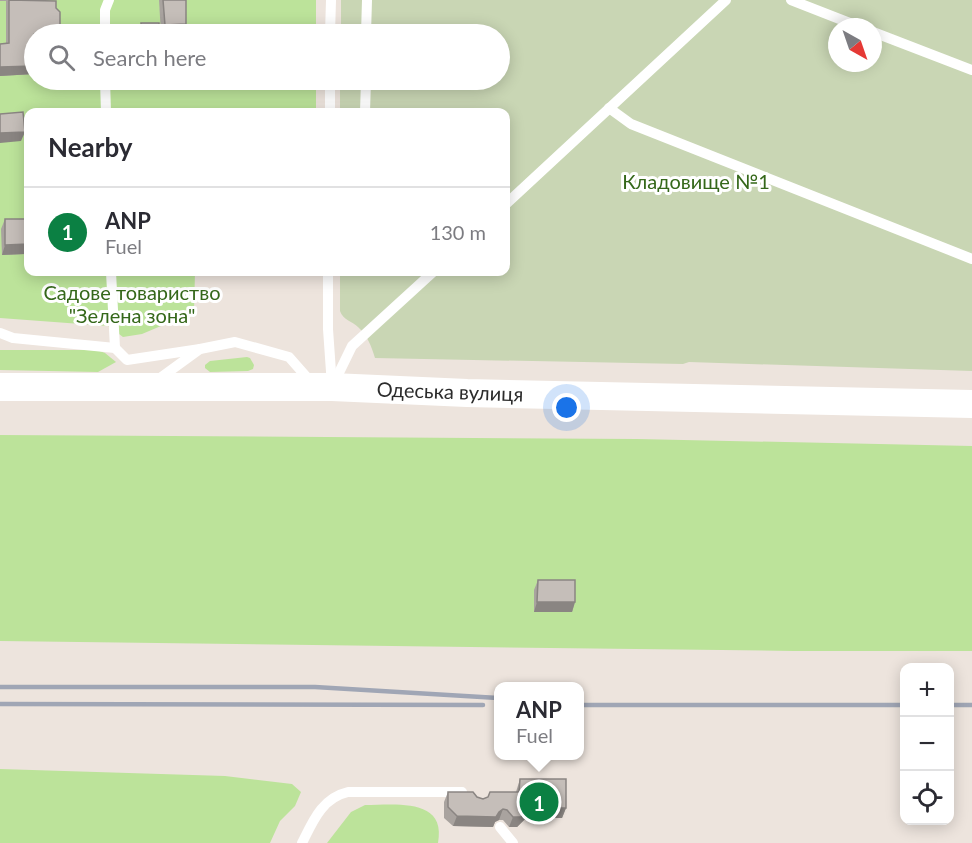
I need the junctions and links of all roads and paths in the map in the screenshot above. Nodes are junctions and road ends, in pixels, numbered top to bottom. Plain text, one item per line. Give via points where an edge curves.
1 (109, 0) edge
2 (331, 0) edge
3 (367, 0) edge
4 (726, 0) edge
5 (791, 0) edge
6 (837, 18) edge
7 (105, 24) edge
8 (330, 24) edge
9 (366, 24) edge
10 (882, 35) edge
11 (972, 70) edge
12 (105, 90) edge
13 (330, 90) edge
14 (366, 90) edge
15 (106, 108) edge
16 (330, 108) edge
17 (365, 108) edge
18 (609, 108) junction
19 (510, 200) edge
20 (972, 259) edge
21 (111, 276) edge
22 (328, 276) edge
23 (428, 276) edge
24 (0, 333) edge
25 (115, 348) junction
26 (200, 349) junction
27 (0, 387) edge
28 (148, 387) junction
29 (324, 387) junction
30 (972, 404) edge
31 (473, 795) edge
32 (500, 827) dead end
33 (302, 843) edge
34 (513, 843) edge

1 - 7 lane
2 - 8 lane
3 - 9 lane
4 - 18 lane
5 - 6 lane
10 - 11 lane
12 - 15 lane
13 - 16 lane
14 - 17 lane
18 - 19 lane
18 - 20 lane via 631,124
21 - 25 lane
22 - 29 lane
23 - 29 lane via 352,346
24 - 25 lane via 14,338
25 - 26 lane via 127,360
26 - 28 lane
26 - 29 lane via 235,342 289,357
27 - 28 main road, Одеська вулиця
28 - 29 main road, Одеська вулиця
29 - 30 main road, Одеська вулиця
31 - 33 lane via 340,794 318,812
32 - 34 lane

